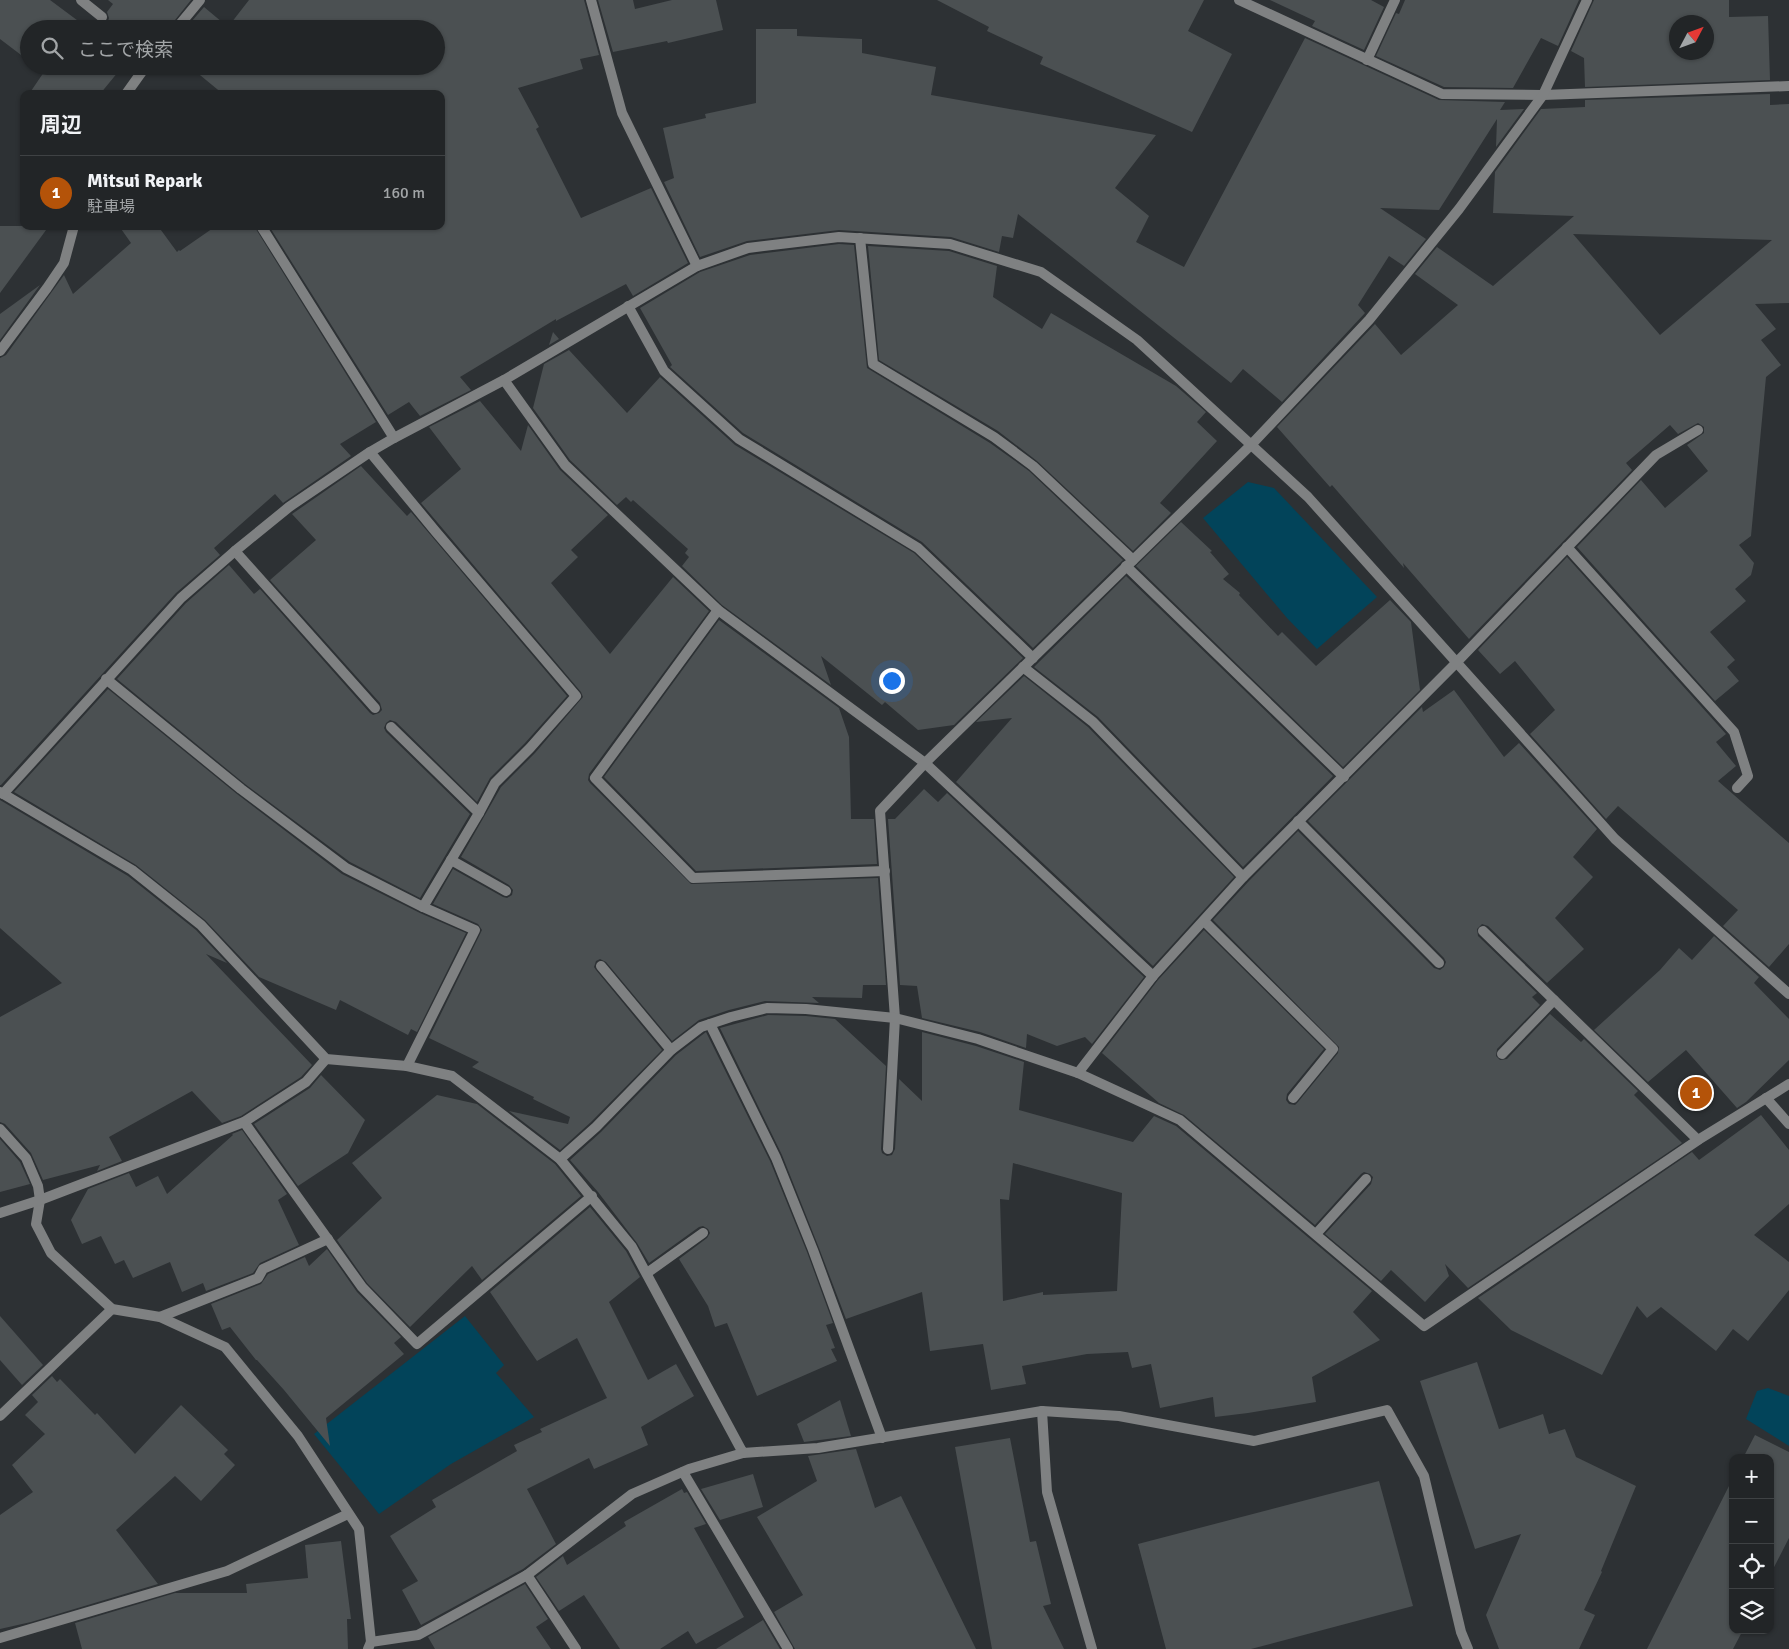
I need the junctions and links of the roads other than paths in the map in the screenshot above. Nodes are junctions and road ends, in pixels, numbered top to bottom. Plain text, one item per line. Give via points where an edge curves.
1 (81, 0) edge
2 (200, 0) edge
3 (591, 0) edge
4 (1239, 0) edge
5 (1395, 0) edge
6 (1587, 0) edge
7 (102, 17) dead end
8 (183, 20) edge
9 (1367, 60) junction
10 (140, 75) edge
11 (1789, 86) edge
12 (129, 90) edge
13 (1543, 95) junction
14 (73, 230) edge
15 (264, 230) edge
16 (860, 238) junction
17 (697, 266) junction
18 (628, 306) junction
19 (0, 351) edge
20 (504, 380) junction
21 (1698, 430) dead end
22 (394, 438) junction
23 (1251, 445) junction
24 (370, 452) junction
25 (1568, 547) junction
26 (235, 551) junction
27 (1130, 563) junction
28 (718, 610) junction
29 (1033, 658) junction
30 (1456, 663) junction
31 (1023, 667) junction
32 (106, 679) junction
33 (375, 708) dead end
34 (391, 727) dead end
35 (924, 763) junction
36 (1344, 777) junction
37 (1737, 788) dead end
38 (2, 793) edge
39 (479, 812) junction
40 (1298, 821) junction
41 (451, 860) junction
42 (885, 871) junction
43 (1243, 877) junction
44 (506, 891) dead end
45 (424, 907) junction
46 (1204, 922) junction
47 (1483, 931) dead end
48 (1439, 962) dead end
49 (601, 966) dead end
50 (1153, 976) junction
51 (1789, 994) edge
52 (1554, 1000) junction
53 (895, 1018) junction
54 (710, 1024) junction
55 (671, 1050) junction
56 (1502, 1054) dead end
57 (326, 1059) junction
58 (407, 1066) junction
59 (1078, 1074) junction
60 (1789, 1084) edge
61 (1292, 1098) dead end
62 (1766, 1098) junction
63 (244, 1122) junction
64 (1789, 1124) edge
65 (0, 1129) edge
66 (1698, 1140) junction
67 (888, 1148) dead end
68 (560, 1158) junction
69 (1366, 1179) dead end
70 (592, 1196) junction
71 (40, 1200) junction
72 (0, 1213) edge
73 (703, 1234) dead end
74 (1316, 1234) junction
75 (328, 1239) junction
76 (647, 1273) junction
77 (112, 1309) junction
78 (160, 1317) junction
79 (1042, 1411) junction
80 (0, 1416) edge
81 (882, 1438) junction
82 (743, 1453) junction
83 (684, 1472) junction
84 (348, 1514) junction
85 (527, 1575) junction
86 (0, 1638) edge
87 (370, 1646) edge
88 (576, 1649) edge
89 (788, 1649) edge
90 (1092, 1649) edge
91 (1468, 1649) edge

1 - 7 street
2 - 8 street
3 - 17 street via 622,113
4 - 9 street
5 - 9 street
6 - 13 street
9 - 13 street via 1442,94
10 - 12 street
11 - 13 street
13 - 23 street via 1459,209 1369,320
14 - 19 street via 64,262
15 - 22 street
16 - 17 street via 839,237 748,248
16 - 23 street via 950,244 1041,272 1137,340
16 - 27 street via 873,364 1010,448 1033,466
17 - 18 street
18 - 20 street
18 - 29 street via 664,371 739,439 918,548
20 - 22 street
20 - 28 street via 565,465
21 - 25 street via 1656,455
22 - 24 street
23 - 27 street
23 - 30 street via 1308,497
24 - 26 street via 289,507
24 - 39 street via 576,696 495,783
25 - 30 street
25 - 37 street via 1734,732 1748,776
26 - 32 street via 181,598
26 - 33 street
27 - 29 street
27 - 36 street
28 - 35 street
28 - 42 street via 595,778 693,878
29 - 31 street
30 - 36 street
30 - 51 street via 1615,839
31 - 35 street
31 - 43 street via 1093,722
32 - 38 street
32 - 45 street via 240,789 346,868
34 - 39 street
35 - 42 street via 880,811
35 - 50 street
36 - 40 street
38 - 57 street via 132,870 202,925
39 - 41 street
40 - 43 street
40 - 48 street
41 - 44 street
41 - 45 street
42 - 53 street
43 - 46 street
45 - 58 street via 475,930
46 - 50 street
46 - 61 street via 1333,1048
47 - 52 street
49 - 55 street
50 - 59 street
52 - 56 street
52 - 66 street
53 - 54 street via 767,1008
53 - 59 street via 978,1039
53 - 67 street
54 - 55 street
54 - 81 street via 776,1158
55 - 68 street
57 - 58 street
57 - 63 street via 306,1082
58 - 68 street via 452,1076
59 - 74 street via 1180,1120
60 - 62 street
62 - 64 street
62 - 66 street
63 - 71 street
63 - 75 street
65 - 71 street via 26,1158 38,1186
66 - 74 street via 1424,1326
68 - 70 street
69 - 74 street
70 - 75 street via 417,1344 362,1287
70 - 76 street via 632,1246
71 - 72 street
71 - 77 street via 36,1224 51,1253
73 - 76 street
75 - 78 street via 263,1269 258,1278
76 - 82 street
77 - 78 street
77 - 80 street
78 - 84 street via 225,1346 298,1436
79 - 81 street
79 - 90 street via 1047,1492
79 - 91 street via 1119,1416 1254,1441 1387,1410 1424,1476 1461,1632
81 - 82 street via 818,1448
82 - 83 street
83 - 85 street via 632,1494
83 - 89 street
84 - 86 street via 227,1571
84 - 87 street via 359,1529
85 - 87 street via 418,1635
85 - 88 street

